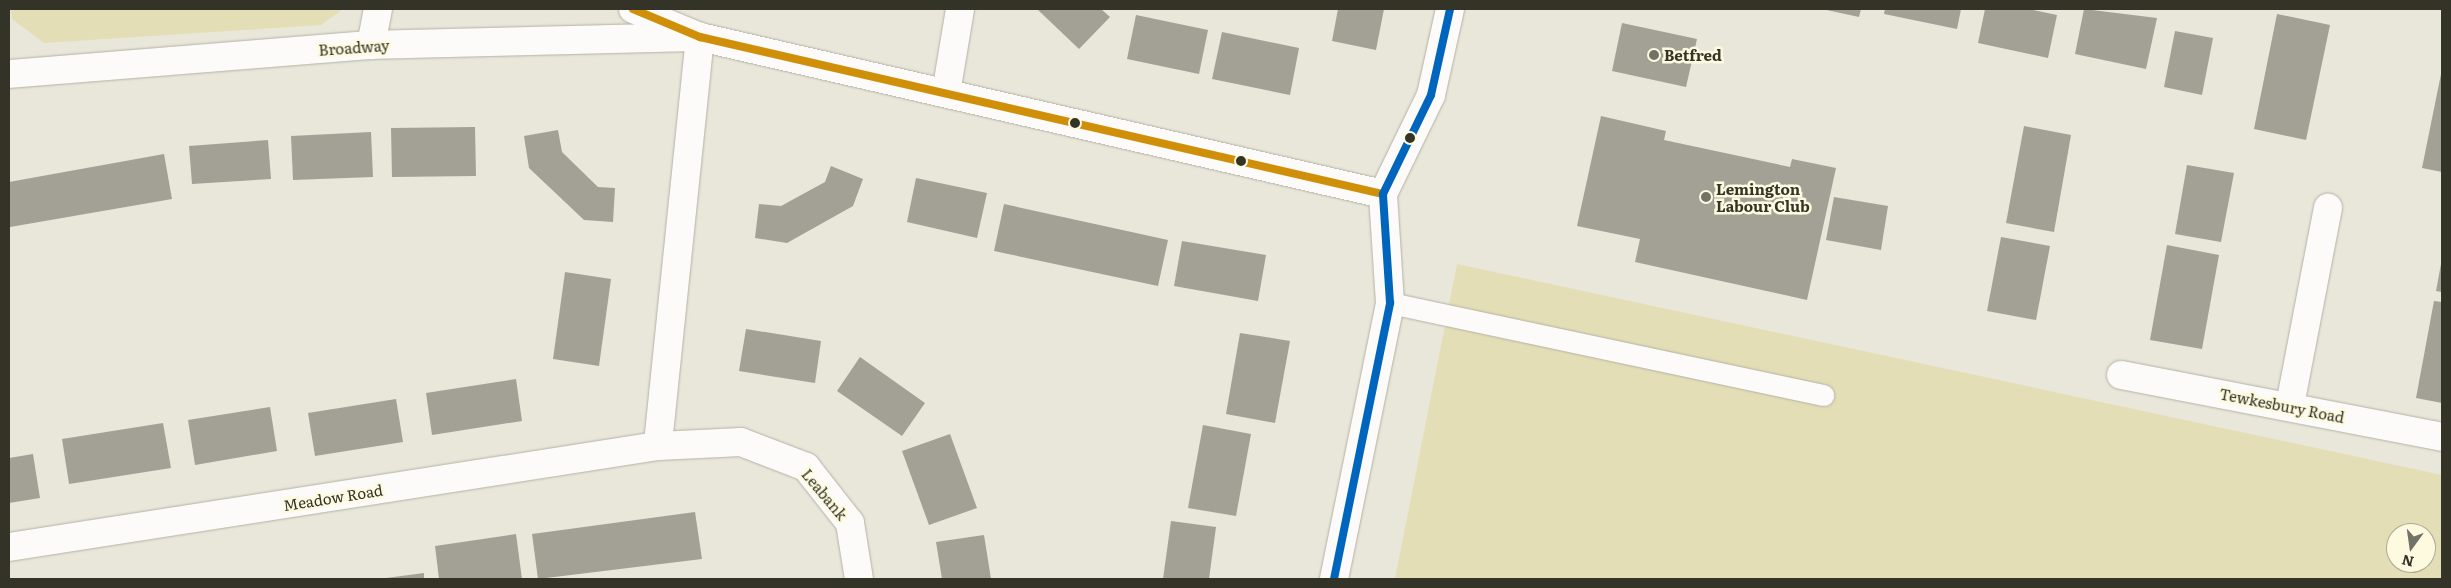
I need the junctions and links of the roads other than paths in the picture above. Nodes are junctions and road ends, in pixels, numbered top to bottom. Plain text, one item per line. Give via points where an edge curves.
1 (378, 9) edge
2 (633, 9) edge
3 (960, 9) edge
4 (1450, 9) edge
5 (700, 37) junction
6 (371, 45) junction
7 (9, 74) edge
8 (946, 92) junction
9 (1383, 194) junction
10 (2328, 208) dead end
11 (1390, 303) junction
12 (2121, 375) dead end
13 (1823, 395) dead end
14 (2290, 405) junction
15 (2442, 437) edge
16 (658, 446) junction
17 (9, 547) edge
18 (859, 579) edge
19 (1334, 579) edge

1 - 6 street
2 - 5 street
3 - 8 street
4 - 9 street via 1431,96
5 - 6 street, Broadway
5 - 8 street
5 - 16 street
6 - 7 street, Broadway
8 - 9 street
9 - 11 street
10 - 14 street
11 - 13 lane
11 - 19 street
12 - 14 street, Tewkesbury Road
14 - 15 street, Tewkesbury Road
16 - 17 street, Meadow Road
16 - 18 street, Leabank via 741,442 806,467 850,523

